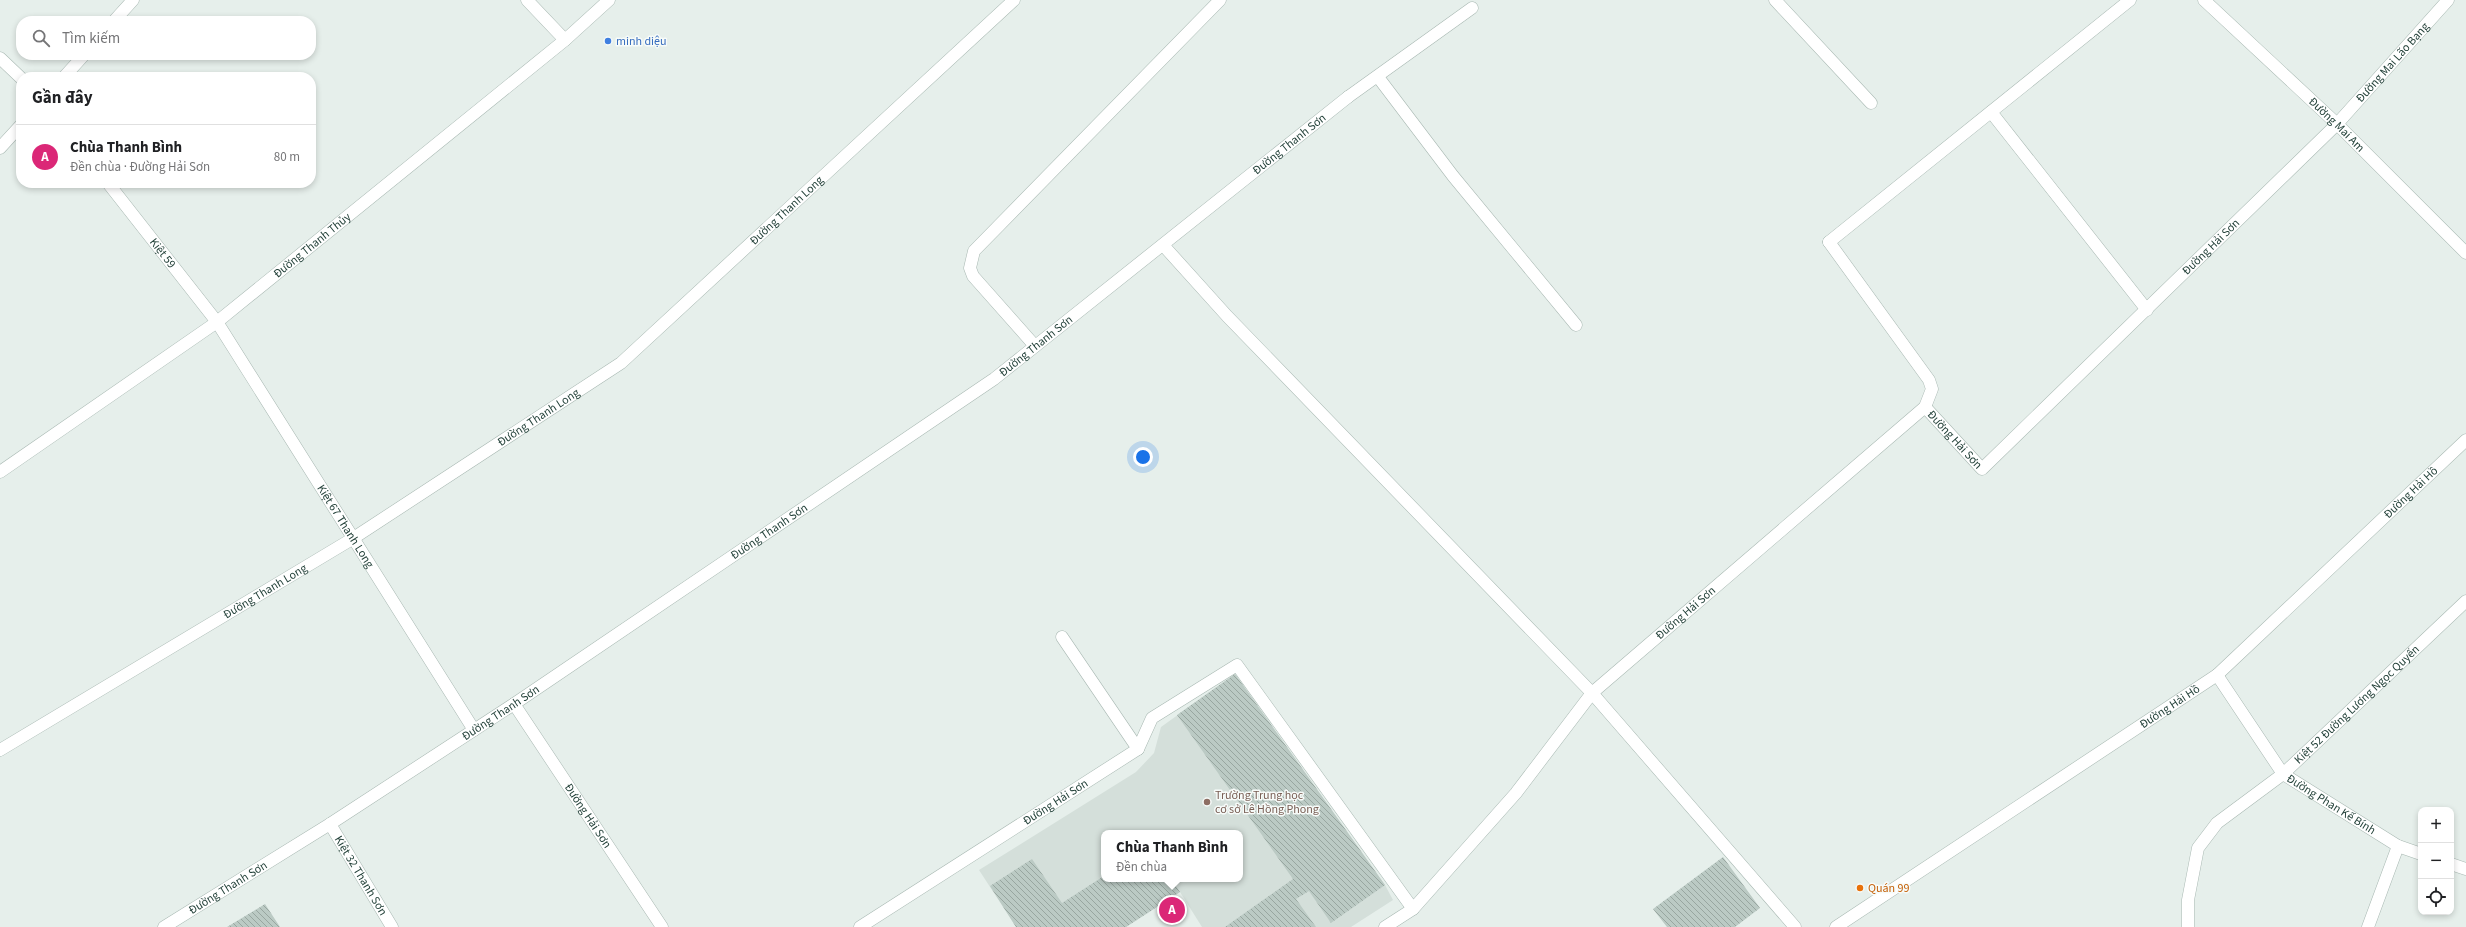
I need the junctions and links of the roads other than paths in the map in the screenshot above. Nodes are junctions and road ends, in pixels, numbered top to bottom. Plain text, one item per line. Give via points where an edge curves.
1 (133, 0) edge
2 (527, 0) edge
3 (609, 0) edge
4 (1014, 0) edge
5 (1220, 0) edge
6 (1775, 0) edge
7 (2130, 0) edge
8 (2204, 0) edge
9 (2448, 0) edge
10 (1472, 8) dead end
11 (119, 16) edge
12 (565, 40) junction
13 (0, 58) edge
14 (79, 60) edge
15 (69, 72) edge
16 (16, 73) edge
17 (1378, 77) junction
18 (1871, 103) dead end
19 (1991, 112) junction
20 (2337, 124) junction
21 (16, 130) edge
22 (0, 148) edge
23 (112, 188) edge
24 (1163, 245) junction
25 (2466, 253) edge
26 (2147, 310) junction
27 (217, 322) junction
28 (1576, 325) dead end
29 (1035, 346) junction
30 (1925, 407) junction
31 (2466, 440) edge
32 (0, 472) edge
33 (352, 539) junction
34 (2466, 601) edge
35 (1062, 637) dead end
36 (2217, 675) junction
37 (1592, 693) junction
38 (514, 704) junction
39 (474, 730) junction
40 (1138, 749) junction
41 (0, 750) edge
42 (2283, 774) junction
43 (330, 824) junction
44 (2398, 846) junction
45 (2418, 853) edge
46 (2454, 865) edge
47 (2466, 869) edge
48 (1413, 909) junction
49 (1844, 925) edge
50 (164, 927) edge
51 (392, 927) edge
52 (662, 927) edge
53 (860, 927) edge
54 (1385, 927) edge
55 (1795, 927) edge
56 (2188, 927) edge
57 (2368, 927) edge

1 - 11 street
2 - 12 street
3 - 12 street, Đường Thanh Thủy
4 - 33 street, Đường Thanh Long via 621,363
5 - 29 street via 974,250 970,268 973,276
6 - 18 street
7 - 19 street
8 - 20 street, Đường Mai Am
9 - 20 street, Đường Mai Lão Bạng
10 - 17 street, Đường Thanh Sơn
12 - 27 street, Đường Thanh Thủy
13 - 16 street
14 - 15 street
17 - 24 street, Đường Thanh Sơn via 1348,97
17 - 28 street via 1453,176
19 - 26 street
19 - 30 street via 1829,242 1929,380 1932,389
20 - 25 street, Đường Mai Am
20 - 26 street, Đường Hải Sơn
21 - 22 street
23 - 27 street, Kiệt 59
24 - 29 street, Đường Thanh Sơn
24 - 37 street via 1227,316
26 - 30 street, Đường Hải Sơn via 1982,470
27 - 32 street, Đường Thanh Thủy
27 - 33 street, Kiệt 67 Thanh Long
29 - 38 street, Đường Thanh Sơn via 994,378
30 - 37 street, Đường Hải Sơn
31 - 36 street, Đường Hải Hồ
33 - 39 street, Kiệt 67 Thanh Long
33 - 41 street, Đường Thanh Long
34 - 42 street, Kiệt 52 Đường Lương Ngọc Quyến
35 - 40 street
36 - 42 street, Đường Phan Kế Bính
36 - 49 street, Đường Hải Hồ
37 - 48 street, Đường Hải Sơn via 1516,793
37 - 55 street
38 - 39 street, Đường Thanh Sơn
38 - 52 street, Đường Hải Sơn
39 - 43 street, Đường Thanh Sơn
40 - 48 street via 1152,718 1237,665
40 - 53 street, Đường Hải Sơn
42 - 44 street, Đường Phan Kế Bính
42 - 56 street, Kiệt 52 Đường Lương Ngọc Quyến via 2217,823 2198,848 2188,900
43 - 50 street, Đường Thanh Sơn
43 - 51 street, Kiệt 32 Thanh Sơn
44 - 45 street, Đường Phan Kế Bính
44 - 57 street
46 - 47 street
48 - 54 street, Đường Hải Sơn

